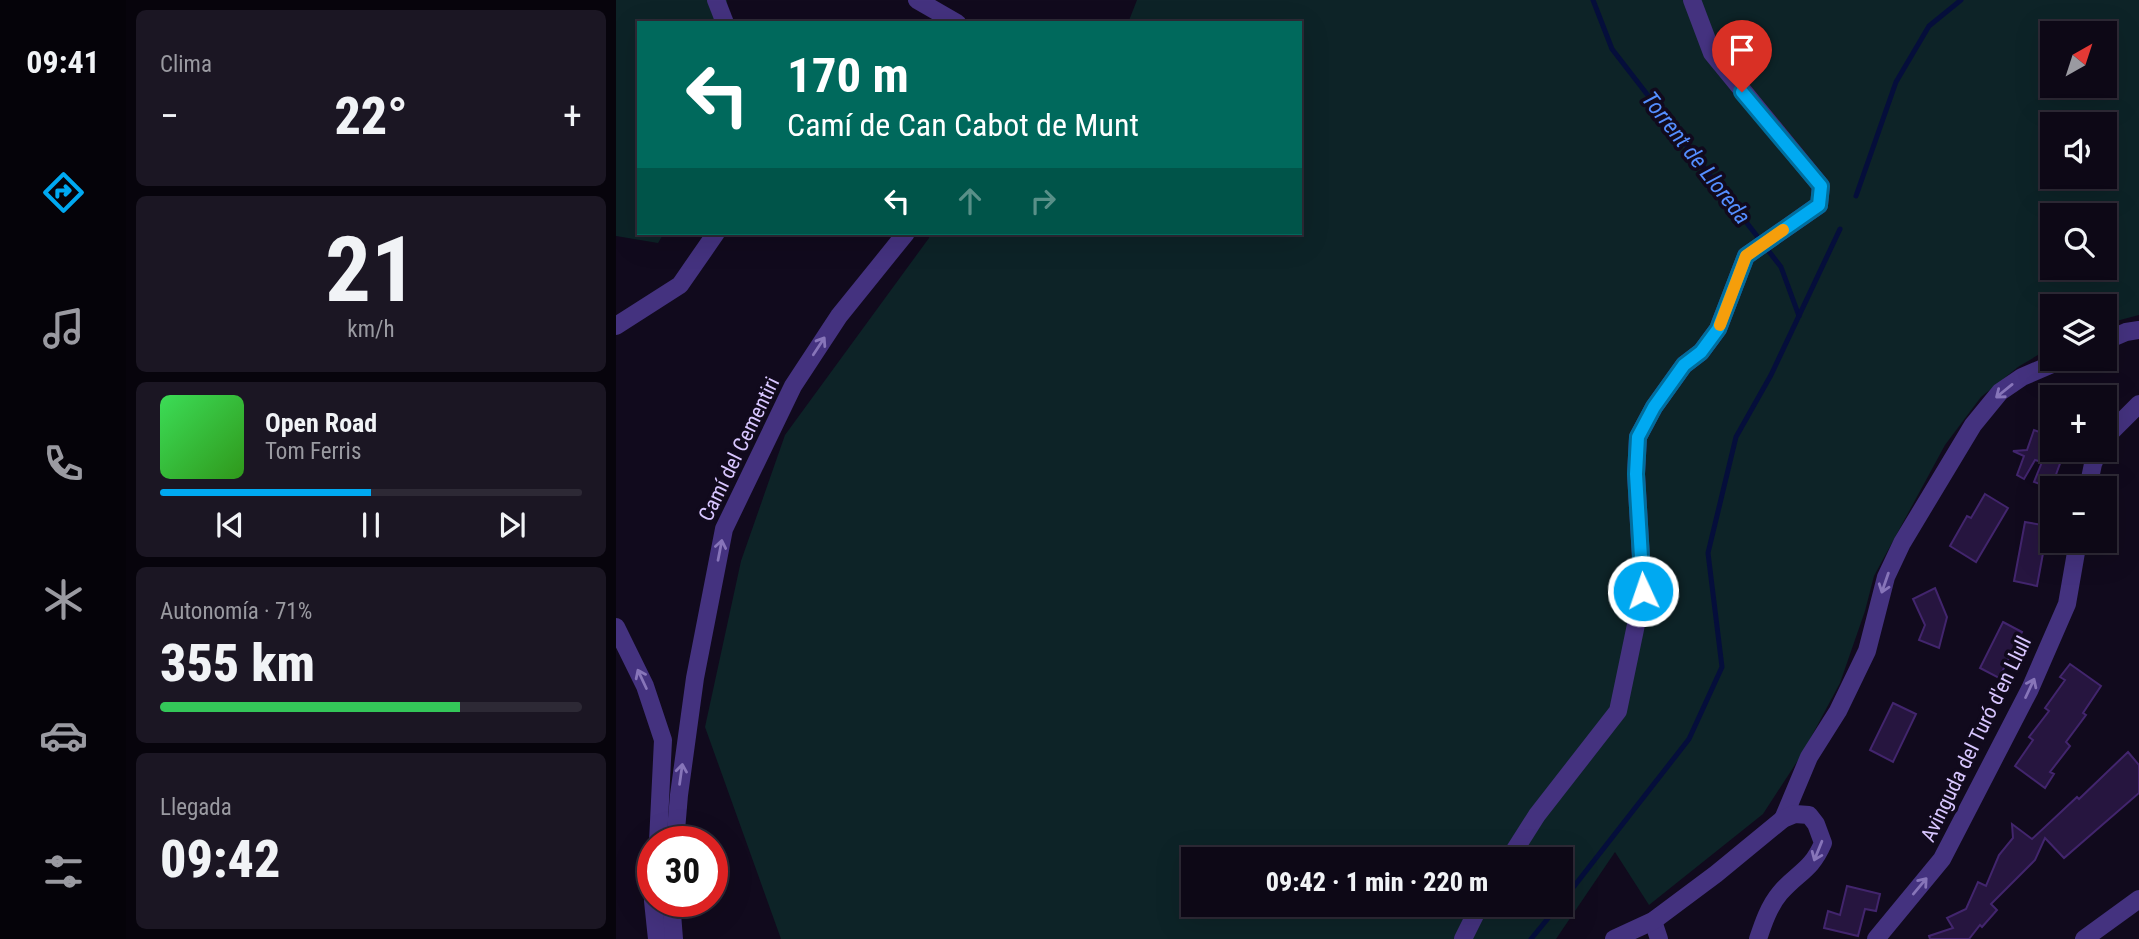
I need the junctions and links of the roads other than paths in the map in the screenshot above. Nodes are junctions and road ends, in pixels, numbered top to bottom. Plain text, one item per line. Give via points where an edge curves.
1 (716, 0) edge
2 (917, 0) edge
3 (1692, 0) edge
4 (723, 21) edge
5 (954, 21) edge
6 (715, 235) edge
7 (904, 235) edge
8 (616, 326) edge
9 (2139, 330) edge
10 (2117, 336) edge
11 (2040, 369) edge
12 (2139, 404) edge
13 (2117, 426) edge
14 (2076, 553) edge
15 (616, 627) edge
16 (1783, 819) junction
17 (659, 826) edge
18 (676, 826) edge
19 (1516, 847) edge
20 (2139, 900) edge
21 (655, 917) edge
22 (672, 917) edge
23 (1474, 917) edge
24 (1653, 921) junction
25 (657, 939) edge
26 (674, 939) edge
27 (1463, 939) edge
28 (1614, 939) edge
29 (1660, 939) edge
30 (1758, 939) edge
31 (1876, 939) edge
32 (2084, 939) edge

1 - 4 street
2 - 5 street
3 - 19 street via 1712,53 1821,186 1819,205 1746,256 1718,329 1684,365 1638,437 1643,591 1618,711
6 - 8 street via 680,285
18 -> 7 street, Camí del Cementiri via 695,678 724,528 793,386 839,316
9 - 10 street
11 -> 16 street via 2000,392 1973,425 1902,544 1886,577 1867,651 1809,757
12 - 13 street
31 -> 14 street, Avinguda del Turó d'en Llull via 1942,859 2030,689 2067,604
17 -> 15 street via 663,740 645,686
16 - 24 street
16 -> 30 street via 1809,815 1823,843 1816,859 1780,894
20 - 32 street
21 - 25 street
22 - 26 street
23 - 27 street
24 - 28 street
24 - 29 street

